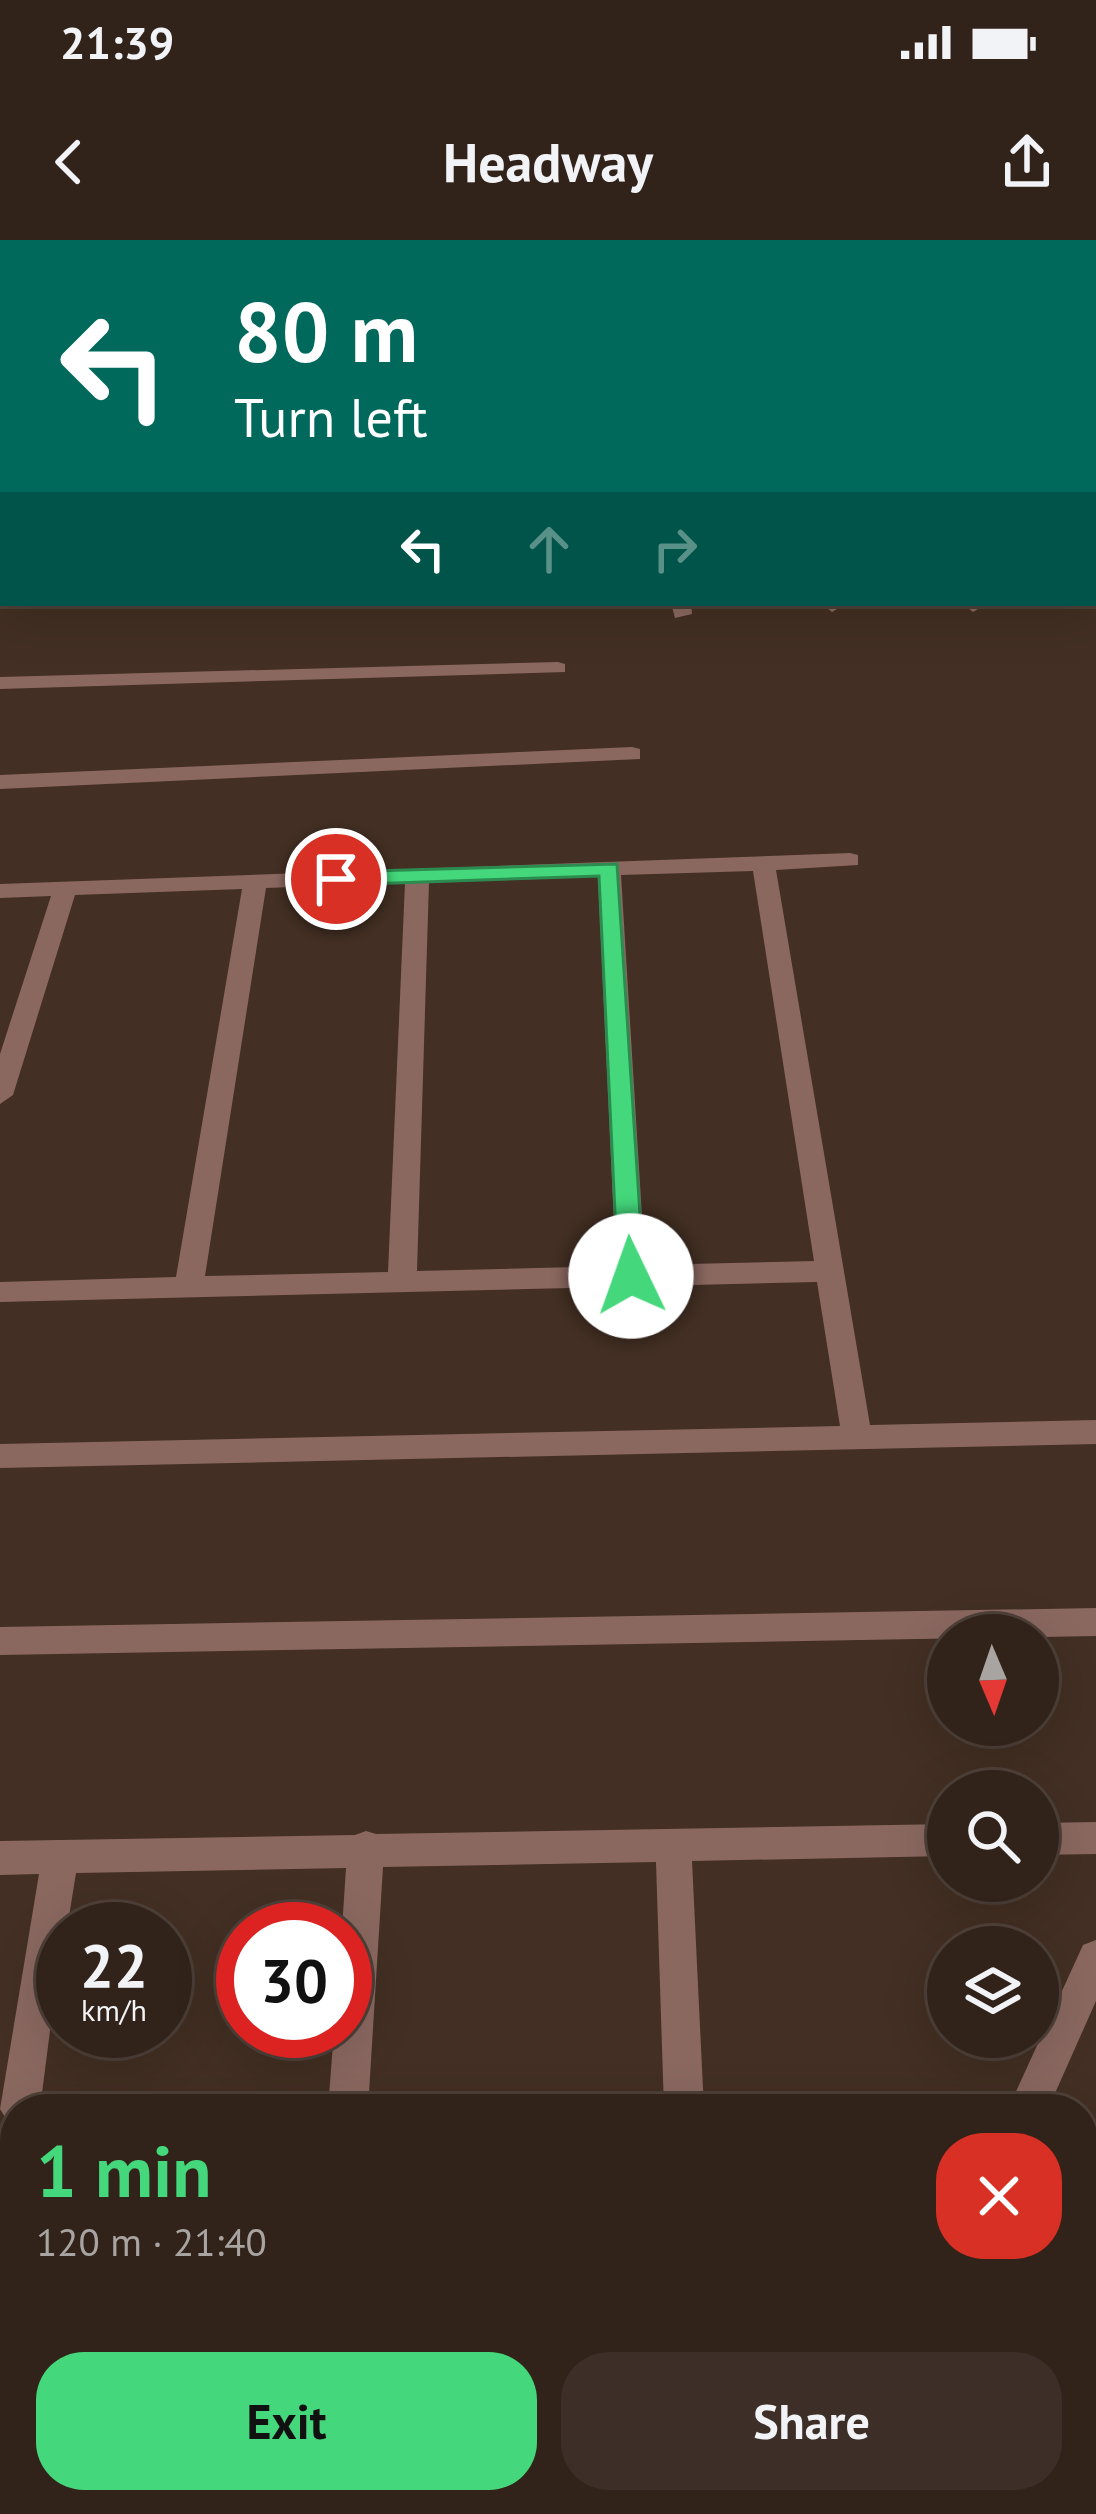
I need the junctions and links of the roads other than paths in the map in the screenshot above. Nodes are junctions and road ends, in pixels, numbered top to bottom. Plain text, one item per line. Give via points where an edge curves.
1 (558, 668) dead end
2 (0, 683) edge
3 (632, 754) dead end
4 (0, 782) edge
5 (850, 860) dead end
6 (763, 863) junction
7 (609, 869) junction
8 (417, 876) junction
9 (255, 881) junction
10 (65, 888) junction
11 (0, 891) edge
12 (0, 1096) edge
13 (830, 1271) junction
14 (631, 1276) junction
15 (402, 1282) junction
16 (189, 1288) junction
17 (0, 1292) edge
18 (1096, 1432) edge
19 (857, 1437) junction
20 (0, 1456) edge
21 (1096, 1622) edge
22 (0, 1641) edge
23 (1059, 1838) edge
24 (1096, 1838) edge
25 (927, 1840) edge
26 (673, 1843) junction
27 (366, 1847) junction
28 (61, 1857) junction
29 (0, 1858) edge
30 (1096, 1958) edge
31 (22, 2094) edge
32 (349, 2094) edge
33 (684, 2094) edge
34 (1035, 2094) edge

1 - 2 street
3 - 4 street
5 - 6 street
6 - 7 street
6 - 13 street
7 - 8 street
7 - 14 street
8 - 9 street
8 - 15 street
9 - 10 street
9 - 16 street
10 - 11 street
10 - 12 street
13 - 14 street
13 - 19 street
14 - 15 street
15 - 16 street
16 - 17 street
18 - 19 street
19 - 20 street
21 - 22 street
23 - 24 street
25 - 26 street
26 - 27 street
26 - 33 street
27 - 28 street
27 - 32 street
28 - 29 street
28 - 31 street
30 - 34 street

